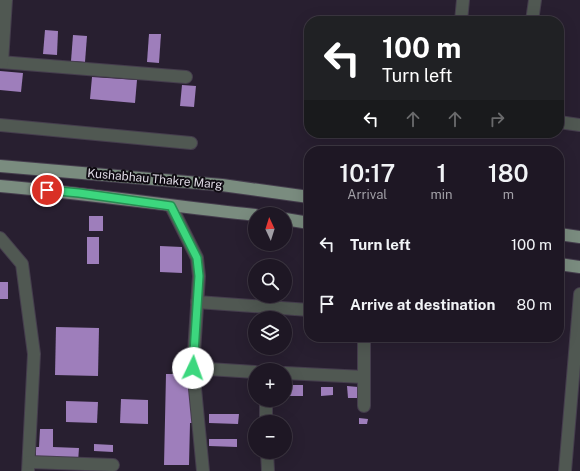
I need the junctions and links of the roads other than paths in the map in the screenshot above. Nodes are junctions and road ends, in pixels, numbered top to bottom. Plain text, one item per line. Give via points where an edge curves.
1 (6, 0) edge
2 (463, 0) edge
3 (535, 0) edge
4 (461, 16) edge
5 (533, 16) edge
6 (1, 62) edge
7 (186, 77) dead end
8 (564, 123) edge
9 (0, 125) edge
10 (580, 125) edge
11 (191, 143) dead end
12 (0, 166) edge
13 (0, 186) edge
14 (304, 196) edge
15 (171, 206) junction
16 (248, 214) edge
17 (292, 220) edge
18 (304, 222) edge
19 (564, 235) edge
20 (580, 237) edge
21 (0, 238) edge
22 (564, 265) edge
23 (580, 267) edge
24 (580, 294) edge
25 (197, 302) junction
26 (304, 310) edge
27 (364, 342) edge
28 (193, 368) junction
29 (248, 372) edge
30 (292, 373) edge
31 (364, 377) junction
32 (364, 406) dead end
33 (267, 459) edge
34 (113, 465) dead end
35 (28, 466) edge
36 (203, 471) edge
37 (268, 471) edge
38 (564, 471) edge

1 - 6 street
2 - 4 street
3 - 5 street
6 - 7 street
8 - 10 street
9 - 11 street
12 - 14 main road, Kushabhau Thakre Marg via 222,185
13 - 15 main road, Kushabhau Thakre Marg via 79,193
15 - 16 main road, Kushabhau Thakre Marg
15 - 25 street via 197,258
17 - 18 main road
19 - 20 main road
21 - 35 street via 22,264 33,347
22 - 23 main road
24 - 38 street via 567,463
25 - 26 street
25 - 28 street
27 - 31 street
28 - 29 street
28 - 36 street
30 - 31 street
31 - 32 street
33 - 37 street
34 - 35 street

